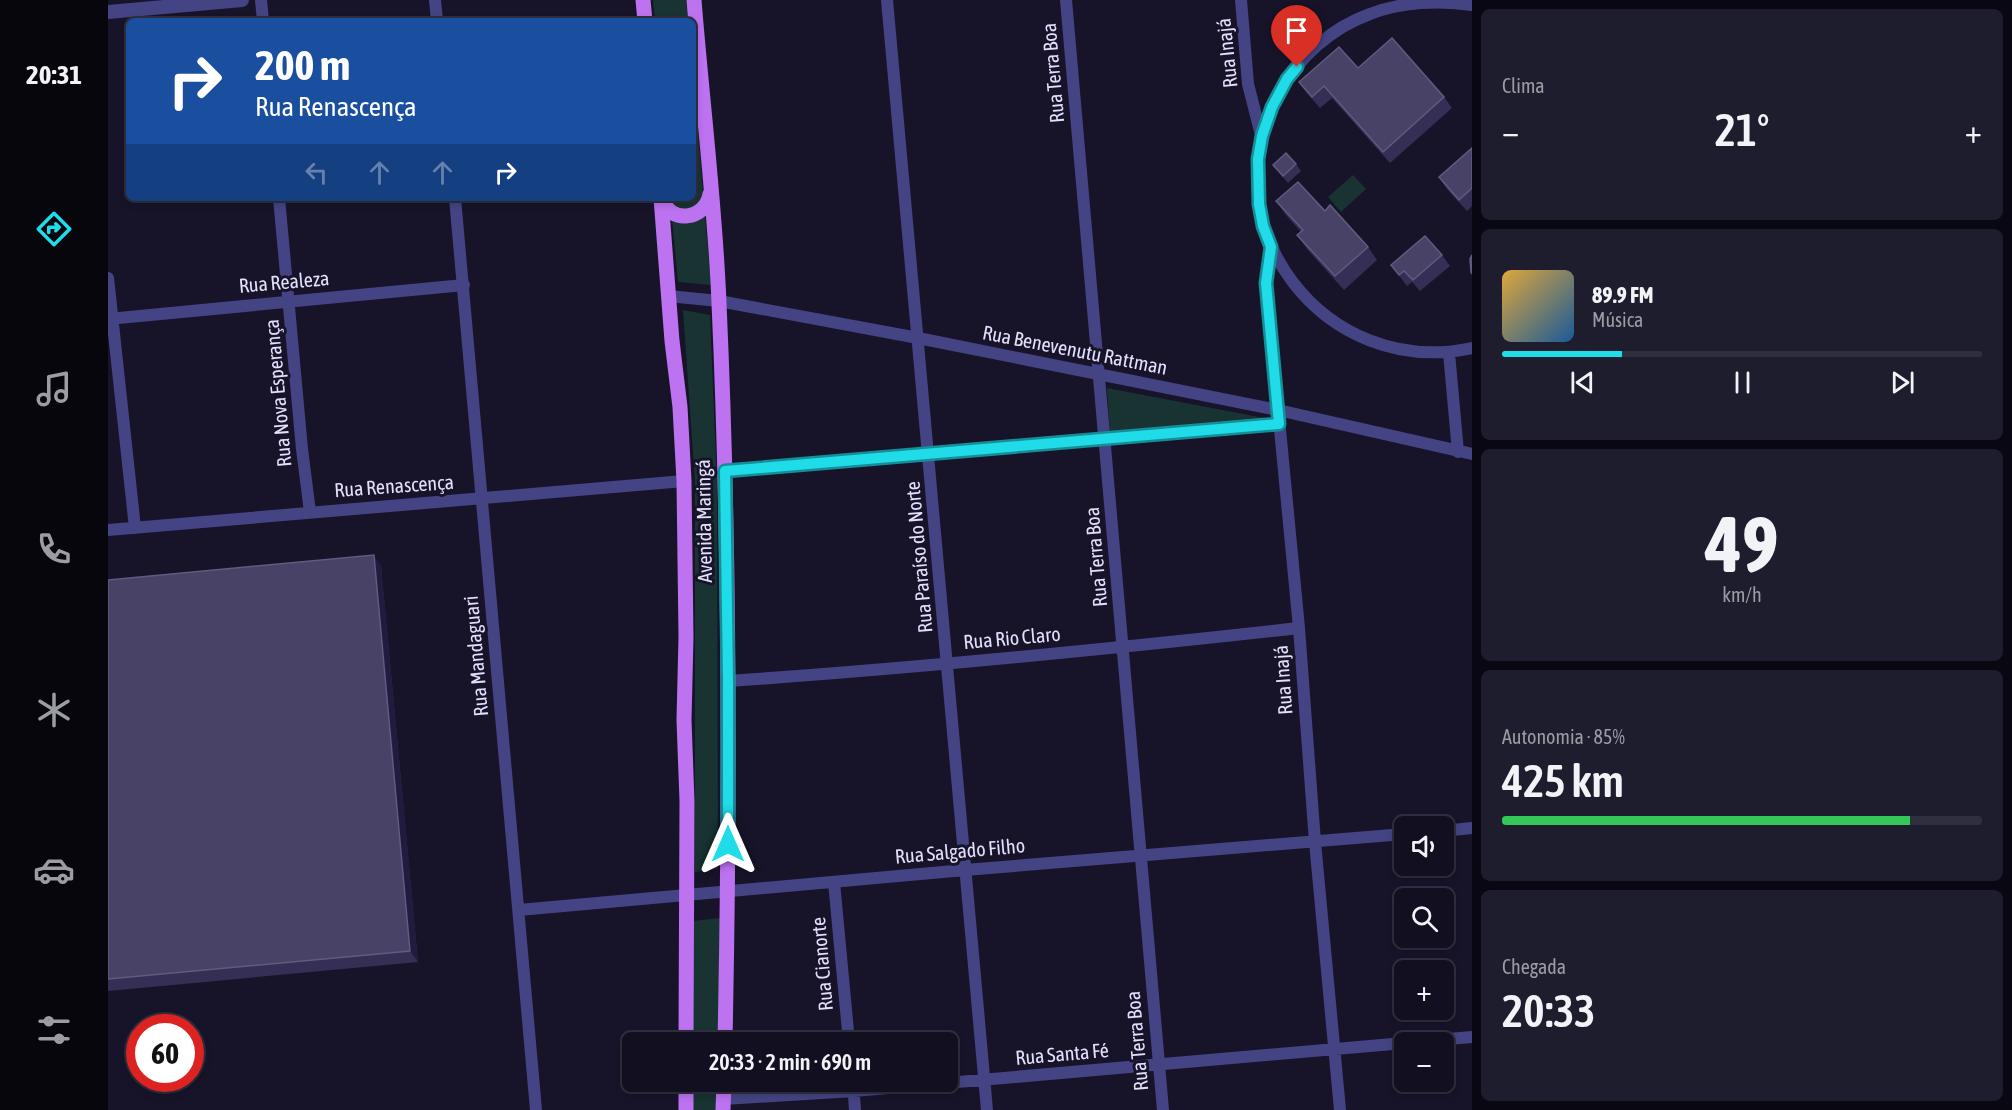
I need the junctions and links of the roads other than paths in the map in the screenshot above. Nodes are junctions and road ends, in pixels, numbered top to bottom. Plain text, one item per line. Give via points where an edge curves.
1 (242, 0) edge
2 (261, 0) edge
3 (435, 0) edge
4 (643, 0) edge
5 (694, 0) edge
6 (887, 0) edge
7 (1066, 0) edge
8 (1241, 0) edge
9 (1418, 1) edge
10 (1472, 5) edge
11 (108, 12) edge
12 (263, 18) edge
13 (438, 18) edge
14 (645, 18) edge
15 (696, 18) edge
16 (696, 24) edge
17 (1262, 136) junction
18 (710, 191) junction
19 (279, 201) edge
20 (455, 201) edge
21 (661, 201) edge
22 (663, 201) edge
23 (1271, 247) junction
24 (108, 278) edge
25 (464, 285) junction
26 (668, 296) junction
27 (288, 301) junction
28 (719, 301) junction
29 (110, 319) edge
30 (918, 338) junction
31 (1472, 348) edge
32 (1449, 353) junction
33 (1099, 374) junction
34 (1278, 411) junction
35 (1279, 424) junction
36 (1105, 438) junction
37 (1458, 452) junction
38 (929, 454) junction
39 (1472, 454) edge
40 (725, 471) junction
41 (684, 481) junction
42 (481, 500) junction
43 (310, 512) junction
44 (135, 528) junction
45 (108, 530) edge
46 (1299, 628) junction
47 (1123, 648) junction
48 (948, 664) junction
49 (728, 681) junction
50 (1472, 828) edge
51 (1454, 830) edge
52 (1394, 835) edge
53 (1315, 842) junction
54 (1141, 856) junction
55 (965, 870) junction
56 (834, 882) junction
57 (728, 891) junction
58 (687, 895) junction
59 (519, 910) junction
60 (686, 1032) edge
61 (725, 1032) edge
62 (848, 1032) edge
63 (1472, 1037) edge
64 (1454, 1039) edge
65 (1394, 1044) edge
66 (1334, 1050) junction
67 (1159, 1066) junction
68 (985, 1080) junction
69 (958, 1081) edge
70 (686, 1092) edge
71 (812, 1092) edge
72 (854, 1092) edge
73 (723, 1105) edge
74 (536, 1110) edge
75 (686, 1110) edge
76 (855, 1110) edge
77 (987, 1110) edge
78 (1163, 1110) edge
79 (1340, 1110) edge

1 - 11 street
2 - 12 street
3 - 13 street
4 - 14 main road
5 - 15 main road, Avenida Maringá
6 - 30 street, Rua Paraíso do Norte
7 - 33 street, Rua Terra Boa
8 - 17 street, Rua Inajá via 1248,84
9 - 10 street
9 - 17 street via 1387,7 1331,34 1287,79
16 - 18 main road, Avenida Maringá
17 - 23 street via 1258,192
18 - 22 main road via 704,208 687,217 669,210
18 - 28 main road, Avenida Maringá
19 - 27 street, Rua Nova Esperança
20 - 25 street, Rua Mandaguari
21 - 26 main road, Avenida Maringá
23 - 32 street via 1289,279 1313,307 1343,329 1376,344 1412,352
23 - 34 street, Rua Inajá via 1266,283
24 - 29 street
25 - 27 street, Rua Realeza
25 - 42 street, Rua Mandaguari
26 - 28 street, Rua Benevenutu Rattman
26 - 41 main road, Avenida Maringá
27 - 29 street, Rua Realeza
27 - 43 street, Rua Nova Esperança
28 - 30 street, Rua Benevenutu Rattman
28 - 40 main road, Avenida Maringá
29 - 44 street
30 - 33 street, Rua Benevenutu Rattman
30 - 38 street, Rua Paraíso do Norte
31 - 32 street
32 - 37 street
33 - 34 street, Rua Benevenutu Rattman
33 - 36 street, Rua Terra Boa
34 - 35 street, Rua Inajá
34 - 37 street, Rua Benevenutu Rattman
35 - 36 street
35 - 46 street, Rua Inajá
36 - 38 street
36 - 47 street, Rua Terra Boa
37 - 39 street, Rua Benevenutu Rattman
38 - 40 street
38 - 48 street, Rua Paraíso do Norte
40 - 49 main road, Avenida Maringá
41 - 42 street, Rua Renascença
41 - 58 main road, Avenida Maringá
42 - 43 street, Rua Renascença
42 - 59 street, Rua Mandaguari
43 - 44 street, Rua Renascença
44 - 45 street, Rua Renascença
46 - 47 street, Rua Rio Claro
46 - 53 street, Rua Inajá
47 - 48 street, Rua Rio Claro
47 - 54 street, Rua Terra Boa
48 - 49 street, Rua Rio Claro
48 - 55 street, Rua Paraíso do Norte
49 - 57 main road, Avenida Maringá
50 - 51 street
52 - 53 street, Rua Salgado Filho
53 - 54 street, Rua Salgado Filho
53 - 66 street, Rua Inajá
54 - 55 street, Rua Salgado Filho
54 - 67 street, Rua Terra Boa
55 - 56 street, Rua Salgado Filho
55 - 68 street, Rua Paraíso do Norte
56 - 57 street, Rua Salgado Filho
56 - 62 street, Rua Cianorte
57 - 58 street, Rua Salgado Filho
57 - 61 main road, Avenida Maringá
58 - 59 street, Rua Salgado Filho
58 - 60 main road, Avenida Maringá
59 - 74 street, Rua Mandaguari
63 - 64 street
65 - 66 street, Rua Santa Fé
66 - 67 street, Rua Santa Fé
66 - 79 street, Rua Inajá
67 - 68 street, Rua Santa Fé
67 - 78 street, Rua Terra Boa
68 - 69 street, Rua Santa Fé
68 - 77 street, Rua Paraíso do Norte
70 - 75 main road
71 - 73 street, Rua Santa Fé
72 - 76 street

